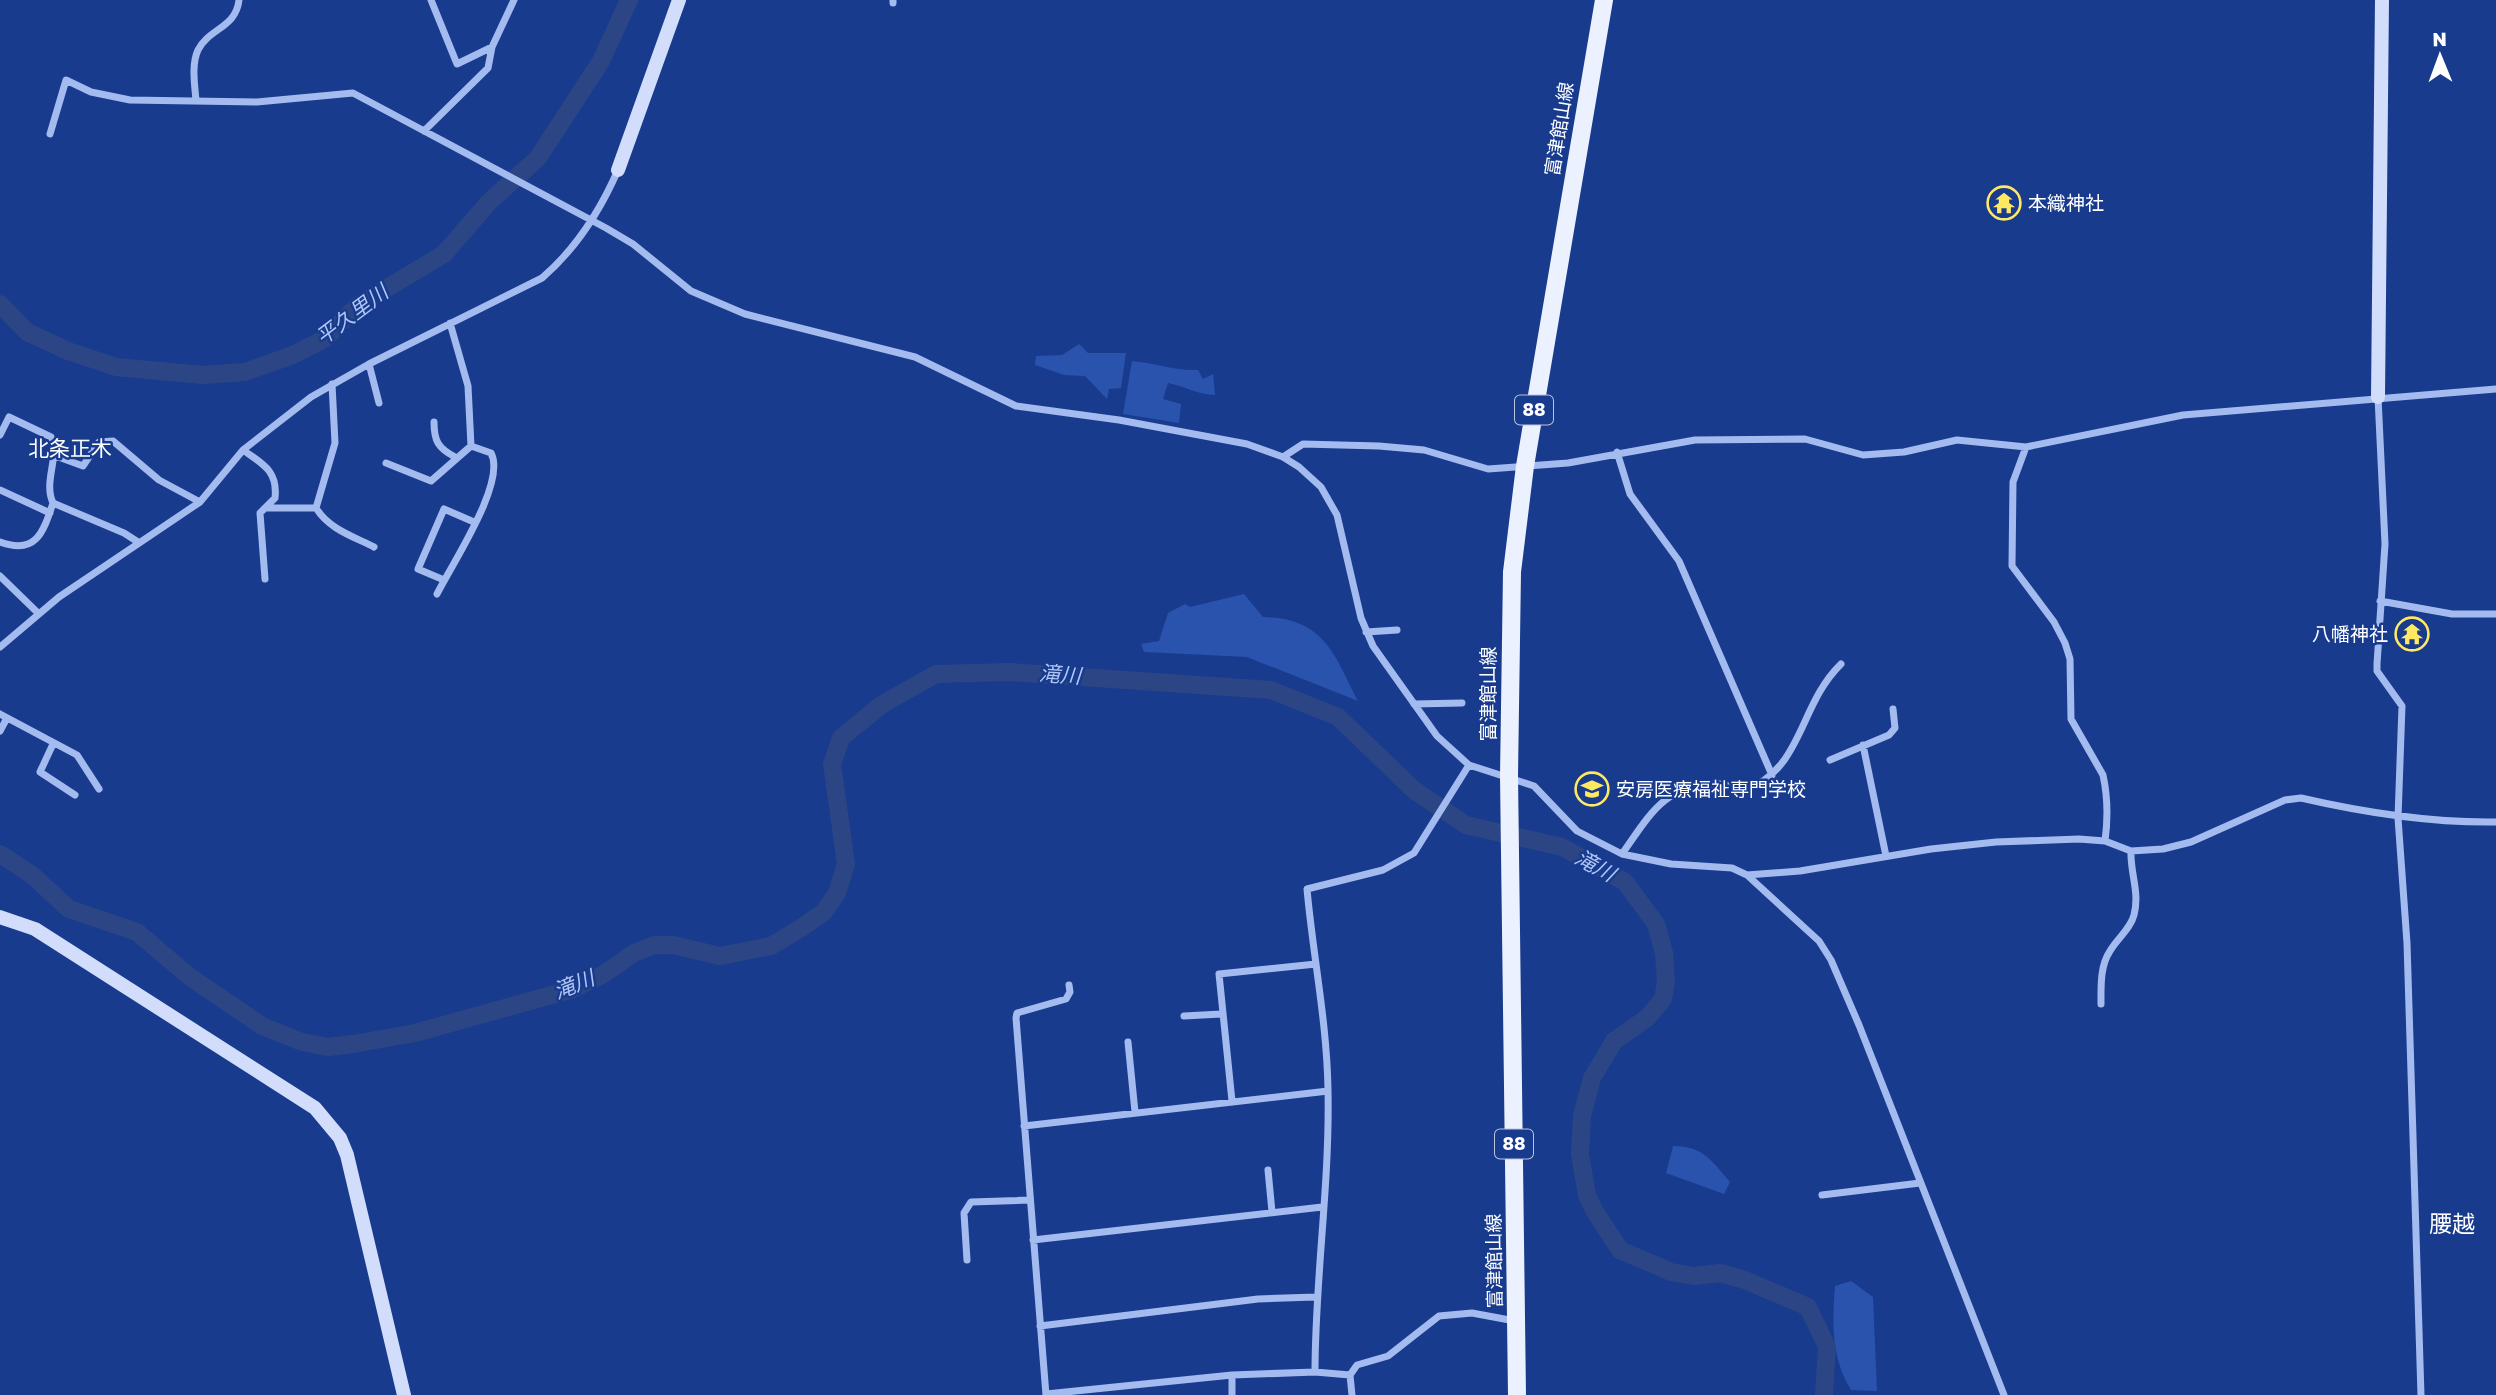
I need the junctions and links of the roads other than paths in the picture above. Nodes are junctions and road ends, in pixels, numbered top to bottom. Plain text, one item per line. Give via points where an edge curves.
1 (239, 0) edge
2 (432, 0) edge
3 (514, 0) edge
4 (679, 0) edge
5 (1604, 0) edge
6 (2382, 0) edge
7 (492, 47) junction
8 (196, 101) junction
9 (424, 131) junction
10 (50, 134) dead end
11 (618, 170) joint
12 (593, 220) junction
13 (450, 323) junction
14 (369, 364) junction
15 (332, 384) junction
16 (2496, 389) edge
17 (2378, 397) junction
18 (379, 403) dead end
19 (434, 422) dead end
20 (0, 435) edge
21 (471, 446) junction
22 (2026, 447) junction
23 (243, 450) junction
24 (1617, 452) junction
25 (53, 455) junction
26 (455, 457) junction
27 (1283, 457) junction
28 (386, 463) dead end
29 (1525, 466) junction
30 (0, 490) edge
31 (200, 502) junction
32 (53, 503) junction
33 (264, 508) junction
34 (316, 508) junction
35 (50, 513) junction
36 (474, 522) junction
37 (0, 542) edge
38 (138, 542) junction
39 (374, 547) dead end
40 (0, 576) edge
41 (265, 579) dead end
42 (444, 580) junction
43 (436, 594) dead end
44 (2380, 601) junction
45 (38, 613) junction
46 (2496, 614) edge
47 (1397, 630) dead end
48 (1366, 632) junction
49 (0, 647) edge
50 (1841, 664) dead end
51 (1462, 703) dead end
52 (1414, 704) junction
53 (1893, 709) dead end
54 (4, 716) edge
55 (0, 731) edge
56 (53, 744) junction
57 (1863, 746) junction
58 (1830, 760) dead end
59 (1469, 765) junction
60 (1772, 775) junction
61 (1509, 776) junction
62 (99, 789) dead end
63 (75, 795) dead end
64 (2398, 818) junction
65 (2496, 822) edge
66 (2105, 841) junction
67 (2131, 851) junction
68 (1622, 854) junction
69 (1886, 856) junction
70 (1748, 875) junction
71 (0, 917) edge
72 (1316, 964) junction
73 (1069, 985) dead end
74 (2101, 1004) dead end
75 (1221, 1014) junction
76 (1184, 1016) dead end
77 (1128, 1042) dead end
78 (1328, 1091) junction
79 (1232, 1101) junction
80 (1135, 1112) junction
81 (1024, 1126) junction
82 (1268, 1170) dead end
83 (1920, 1183) junction
84 (1822, 1195) dead end
85 (1030, 1200) junction
86 (1322, 1207) junction
87 (1272, 1212) junction
88 (1033, 1240) junction
89 (967, 1260) dead end
90 (1315, 1297) junction
91 (1516, 1321) junction
92 (1040, 1326) junction
93 (1315, 1372) junction
94 (1232, 1375) junction
95 (1350, 1375) junction
96 (1046, 1394) edge
97 (404, 1395) edge
98 (1232, 1395) edge
99 (1352, 1395) edge
100 (1517, 1395) edge
101 (2004, 1395) edge
102 (2421, 1395) edge

1 - 8 street via 233,20 198,50
2 - 7 street via 457,64
3 - 7 street
4 - 11 street
5 - 29 main road, 富津館山線 / 88
6 - 17 street
7 - 9 street via 488,68
8 - 9 street via 257,102 353,93
8 - 10 street via 130,100 92,92 66,80
9 - 12 street
11 - 12 street
12 - 13 street via 556,266 530,286
12 - 27 street via 633,244 691,291 744,314 915,357 1016,406 1247,444
13 - 14 street
13 - 21 street via 468,386
14 - 15 street
14 - 18 street
15 - 23 street
15 - 34 street via 335,443
16 - 17 street
17 - 22 street via 2183,415
17 - 44 street via 2385,544
19 - 26 street via 434,439 440,450
20 - 25 street via 9,417 51,437
21 - 26 street
21 - 36 street via 491,453 496,465 492,487
22 - 24 street via 1957,440 1863,455 1805,439 1695,440
22 - 66 street via 2012,482 2012,566 2065,643 2070,659 2071,719 2103,775 2108,819
23 - 31 street
23 - 33 street via 275,478 275,498
24 - 29 street via 1568,463
24 - 60 street via 1630,494 1679,561
25 - 31 street via 83,466 99,442 113,440 159,480
25 - 32 street via 49,484
26 - 28 street via 431,481
27 - 29 street via 1303,444 1379,446 1424,450 1488,469
27 - 48 street via 1311,477 1330,499
29 - 61 main road, 富津館山線 / 88 via 1511,584
30 - 35 street
31 - 38 street
32 - 35 street
32 - 38 street
33 - 34 street
33 - 41 street via 260,513
34 - 39 street via 324,521
35 - 37 street via 33,542 16,547
36 - 42 street
36 - 42 street via 444,509 418,569
38 - 45 street
40 - 45 street
42 - 43 street
44 - 46 street via 2452,614
44 - 64 street via 2377,671 2402,706
45 - 49 street
47 - 48 street
48 - 52 street
50 - 60 street via 1821,685 1784,765
51 - 52 street
52 - 59 street via 1437,736
53 - 57 street via 1895,728
54 - 55 street
54 - 56 street
56 - 62 street via 78,755
56 - 63 street via 40,772
57 - 58 street
57 - 69 street
59 - 61 street
59 - 72 street via 1414,853 1383,870 1307,889
60 - 68 street via 1744,790 1718,783 1672,792
61 - 68 street via 1544,794 1577,831
61 - 91 main road, 富津館山線 / 88
64 - 65 street
64 - 67 street via 2301,798 2285,800 2190,842
64 - 102 street via 2407,943
66 - 67 street
66 - 69 street via 1996,842
67 - 74 street via 2138,894 2135,912 2104,964
68 - 70 street via 1671,864 1732,868
69 - 70 street
70 - 83 street via 1819,941 1831,960
71 - 97 street via 35,929 274,1080 328,1121 347,1155
72 - 75 street via 1221,971 1217,981
72 - 78 street
73 - 81 street via 1066,999 1017,1013
75 - 76 street
75 - 79 street
77 - 80 street
78 - 79 street
78 - 86 street
79 - 80 street
80 - 81 street
81 - 85 street
82 - 87 street
83 - 84 street
83 - 101 street
85 - 88 street
85 - 89 street via 971,1202 964,1213
86 - 87 street
86 - 90 street
87 - 88 street
88 - 92 street
90 - 92 street via 1258,1299
90 - 93 street
91 - 95 street via 1472,1313 1439,1316 1388,1356 1357,1365
91 - 100 main road, 富津館山線 / 88
92 - 96 street
93 - 94 street
93 - 95 street
94 - 96 street
94 - 98 street
95 - 99 street

